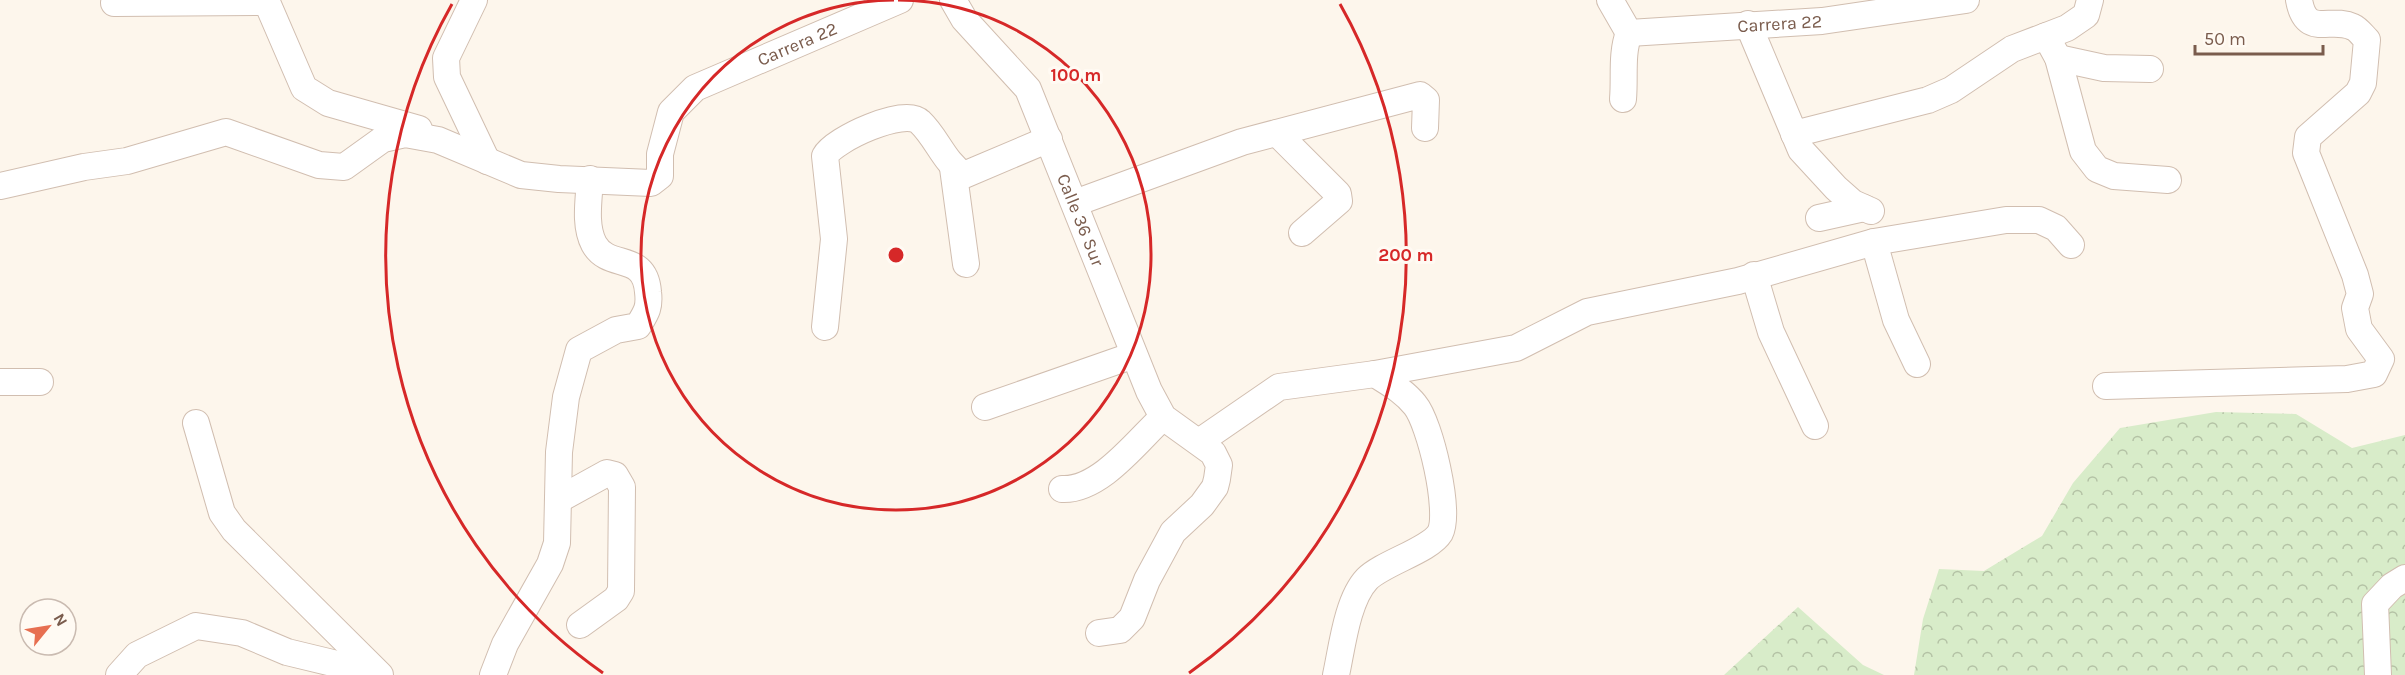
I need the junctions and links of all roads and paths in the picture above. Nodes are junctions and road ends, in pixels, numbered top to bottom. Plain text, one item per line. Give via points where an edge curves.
1 (474, 0) edge
2 (900, 0) edge
3 (953, 0) edge
4 (1610, 0) edge
5 (1966, 0) edge
6 (2090, 0) edge
7 (2299, 0) edge
8 (266, 1) edge
9 (114, 3) dead end
10 (1749, 24) junction
11 (1629, 33) junction
12 (2046, 36) junction
13 (2058, 58) junction
14 (2150, 69) dead end
15 (1623, 99) dead end
16 (1425, 128) dead end
17 (1277, 133) junction
18 (1794, 134) junction
19 (1049, 139) junction
20 (484, 153) junction
21 (953, 168) junction
22 (590, 179) junction
23 (2169, 180) dead end
24 (0, 186) edge
25 (1074, 203) junction
26 (1819, 218) dead end
27 (1302, 233) dead end
28 (1874, 242) junction
29 (2071, 245) dead end
30 (966, 264) dead end
31 (1754, 275) junction
32 (825, 327) dead end
33 (1134, 355) junction
34 (1917, 363) dead end
35 (1375, 374) junction
36 (0, 382) edge
37 (40, 382) dead end
38 (2106, 386) dead end
39 (985, 407) dead end
40 (1160, 411) junction
41 (196, 423) dead end
42 (1815, 426) dead end
43 (1125, 428) dead end
44 (1199, 442) junction
45 (1062, 489) dead end
46 (558, 500) junction
47 (2405, 578) edge
48 (580, 625) dead end
49 (1099, 633) dead end
50 (119, 675) edge
51 (380, 675) edge
52 (493, 675) edge
53 (1336, 675) edge
54 (2378, 675) edge

1 - 20 street via 446,58 447,77
2 - 22 street, Carrera 22 via 695,88 671,112 660,154 660,176 651,183
3 - 19 street, Calle 36 Sur via 964,19 1028,89
4 - 11 street
5 - 10 street, Carrera 22 via 1822,21
6 - 12 street via 2086,15
7 - 38 street via 2309,21 2324,26 2355,27 2367,40 2363,83 2358,93 2308,137 2306,153 2355,274 2360,294 2355,308 2359,329 2380,359 2379,367 2374,374 2347,379
8 - 9 street
8 - 20 street via 304,88 328,103
10 - 11 street, Carrera 22
10 - 18 street
11 - 15 street via 1623,48
12 - 13 street
12 - 18 street via 2012,48 1951,90 1928,100
13 - 14 street via 2104,68
13 - 23 street via 2083,151 2097,169 2114,176
16 - 17 street via 1426,100 1420,95
17 - 25 street
17 - 27 street via 1338,194 1339,201
18 - 26 street via 1801,150 1836,188 1867,209
19 - 21 street via 971,175 964,176
19 - 25 street, Calle 36 Sur
20 - 22 street via 521,175
20 - 24 street via 405,134 383,139 344,167 319,165 226,132 128,161
21 - 30 street
21 - 32 street via 919,120 910,117 854,132 829,148 825,156 834,240
22 - 46 street via 588,218 594,245 616,261 636,266 647,278 650,308 638,326 616,330 579,350 566,397
25 - 33 street, Calle 36 Sur
28 - 29 street via 2006,220 2038,220 2056,228
28 - 31 street
28 - 34 street via 1896,320
31 - 35 street via 1587,312 1516,348
31 - 42 street via 1771,332
33 - 39 street
33 - 40 street, Calle 36 Sur
35 - 44 street via 1279,387
35 - 53 street via 1396,387 1421,414 1438,473 1444,522 1438,535 1365,580 1355,600
36 - 37 street
40 - 43 street
40 - 44 street
40 - 45 street via 1104,473 1083,487
41 - 51 street via 222,513 234,530
44 - 49 street via 1213,453 1219,465 1215,487 1202,505 1173,531 1132,618 1120,630
46 - 48 street via 607,473 615,475 622,487 621,591 616,600
46 - 52 street via 557,543 550,564 505,644
47 - 54 street via 2375,604
50 - 51 street via 137,655 196,626 242,633 287,652

